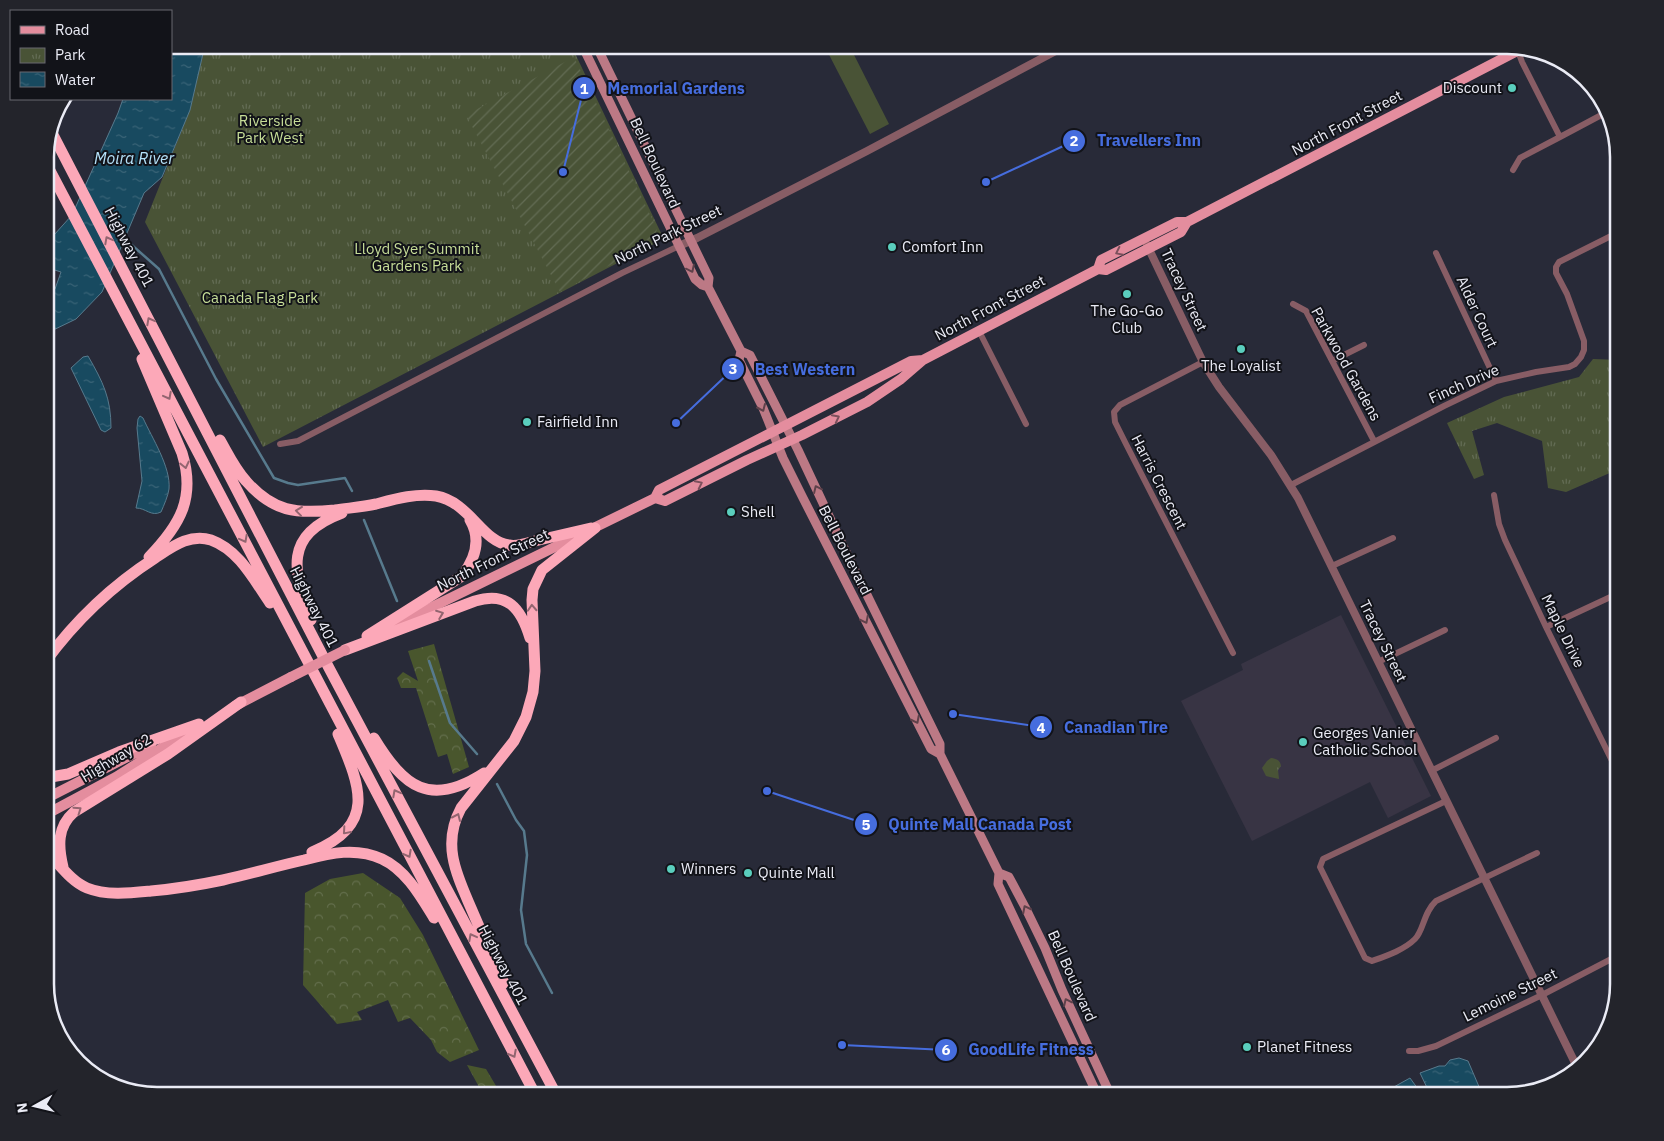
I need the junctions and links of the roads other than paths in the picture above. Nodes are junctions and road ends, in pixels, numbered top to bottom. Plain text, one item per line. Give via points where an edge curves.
1 (587, 54) edge
2 (600, 54) edge
3 (1050, 54) edge
4 (1511, 54) edge
5 (1520, 55) edge
6 (1601, 115) edge
7 (1560, 136) junction
8 (56, 140) edge
9 (1513, 170) dead end
10 (54, 178) edge
11 (1187, 222) junction
12 (1610, 236) edge
13 (1144, 239) junction
14 (690, 241) junction
15 (679, 246) junction
16 (1149, 249) junction
17 (1436, 253) dead end
18 (1098, 269) junction
19 (708, 287) junction
20 (119, 302) junction
21 (1293, 304) dead end
22 (979, 331) junction
23 (1364, 345) dead end
24 (741, 351) junction
25 (170, 358) junction
26 (923, 360) junction
27 (1332, 361) junction
28 (1202, 362) junction
29 (1496, 381) junction
30 (1026, 424) dead end
31 (786, 426) junction
32 (773, 433) junction
33 (793, 439) junction
34 (1374, 441) junction
35 (280, 444) dead end
36 (778, 446) junction
37 (1291, 485) junction
38 (1494, 495) dead end
39 (655, 498) junction
40 (365, 506) junction
41 (460, 506) junction
42 (595, 528) junction
43 (1393, 538) dead end
44 (1332, 566) junction
45 (134, 572) junction
46 (1610, 596) edge
47 (1546, 627) junction
48 (1445, 630) dead end
49 (298, 643) junction
50 (345, 650) junction
51 (54, 651) edge
52 (1233, 653) dead end
53 (305, 656) junction
54 (534, 656) junction
55 (1378, 662) junction
56 (329, 668) junction
57 (336, 681) junction
58 (241, 702) junction
59 (200, 724) junction
60 (1496, 738) dead end
61 (940, 754) junction
62 (1610, 757) edge
63 (493, 766) junction
64 (1431, 771) junction
65 (54, 776) edge
66 (54, 794) edge
67 (1446, 801) junction
68 (54, 810) edge
69 (1537, 853) dead end
70 (54, 859) edge
71 (273, 866) junction
72 (64, 869) junction
73 (1000, 873) junction
74 (1484, 878) junction
75 (1610, 960) edge
76 (1542, 995) junction
77 (491, 1012) junction
78 (1409, 1051) dead end
79 (536, 1057) junction
80 (1575, 1062) edge
81 (531, 1087) edge
82 (552, 1087) edge
83 (1094, 1087) edge
84 (1107, 1087) edge

1 - 15 main road, Bell Boulevard
2 - 14 main road, Bell Boulevard
3 - 14 street, North Park Street
4 - 11 main road, North Front Street
5 - 7 street
6 - 7 street
7 - 9 street via 1520,158
25 -> 8 highway, Highway 401
10 - 20 highway, Highway 401
11 - 13 main road, North Front Street via 1177,222
11 - 16 main road, North Front Street via 1181,232
12 - 29 street, Finch Drive via 1559,262 1556,267 1584,341 1581,357 1569,367
13 - 16 street, Tracey Street
13 -> 18 main road, North Front Street via 1100,260
14 - 15 street, North Park Street
14 - 19 main road, Bell Boulevard via 709,278
15 -> 19 main road, Bell Boulevard via 696,279
15 - 35 street, North Park Street via 298,441
16 - 18 main road, North Front Street via 1106,270
16 - 28 street, Tracey Street
17 - 29 street, Alder Court
18 - 22 main road, North Front Street
19 - 24 main road, Bell Boulevard
20 -> 45 highway via 182,454 188,485 179,520
20 -> 49 highway, Highway 401
21 - 27 street, Parkwood Gardens via 1306,312
22 - 26 main road, North Front Street
22 - 30 street
23 - 27 street
24 - 31 main road, Bell Boulevard via 750,355
24 -> 32 main road, Bell Boulevard via 739,360
40 -> 25 highway via 304,513 284,508 263,497 244,480
25 - 56 highway, Highway 401
26 - 31 main road, North Front Street via 911,361
33 -> 26 main road, North Front Street via 877,396
27 - 34 street, Parkwood Gardens
28 - 37 street, Tracey Street
28 - 52 street, Harris Crescent via 1120,405 1114,412 1115,422
29 - 34 street, Finch Drive
31 - 32 main road, North Front Street
31 - 33 main road, Bell Boulevard
32 - 36 main road, Bell Boulevard
32 - 39 main road, North Front Street via 659,490
33 - 36 main road, North Front Street
61 -> 33 main road, Bell Boulevard via 940,744
34 - 37 street, Finch Drive
39 -> 36 main road, North Front Street via 665,501
36 -> 61 main road, Bell Boulevard via 931,749
37 - 44 street, Tracey Street
38 - 47 street, Maple Drive via 1505,540
39 - 42 main road, North Front Street
40 - 41 highway via 427,496 444,498
40 - 56 highway via 314,527 298,551 297,569 303,598
41 - 42 highway via 495,541 510,546
41 - 50 highway via 477,538 475,554 462,576
42 - 50 main road, North Front Street
54 -> 42 highway via 532,600 536,579 542,570
43 - 44 street
44 - 55 street, Tracey Street
45 - 49 highway via 187,540 207,539 219,544 241,561
45 - 51 highway via 85,615
46 - 47 street
47 - 62 street, Maple Drive
48 - 55 street
49 - 53 highway, Highway 401
50 -> 54 highway via 492,597 508,602 521,615
50 - 58 main road, Highway 62, bridge
53 -> 71 highway via 353,769 358,806 351,826 336,840
53 -> 77 highway, Highway 401
54 - 63 highway via 534,681 526,717 514,741
55 - 64 street, Tracey Street
56 - 57 highway, Highway 401
57 - 63 highway via 382,751 414,784 441,791 472,780
79 -> 57 highway, Highway 401
58 - 59 main road, Highway 62
72 -> 58 highway via 59,840 69,816 168,754
59 - 65 highway
59 - 66 main road, Highway 62 via 148,746
59 - 68 main road, Highway 62 via 116,777
60 - 64 street
61 - 73 main road, Bell Boulevard
79 -> 63 highway via 460,882 452,855 455,819
64 - 67 street, Tracey Street
67 - 74 street, Tracey Street
67 - 74 street via 1323,859 1320,867 1360,951 1372,961 1395,952 1415,939 1429,907 1436,901
69 - 74 street
70 - 72 highway
71 - 72 highway via 206,884 118,893 87,888
71 - 77 highway via 344,852 370,855 390,864 420,896
73 - 83 main road, Bell Boulevard via 998,884
84 -> 73 main road, Bell Boulevard via 1026,907 1009,877
74 - 76 street, Tracey Street
75 - 76 street, Lemoine Street
76 - 78 street, Lemoine Street via 1436,1046
76 - 80 street, Tracey Street
77 -> 81 highway, Highway 401
79 - 82 highway, Highway 401

